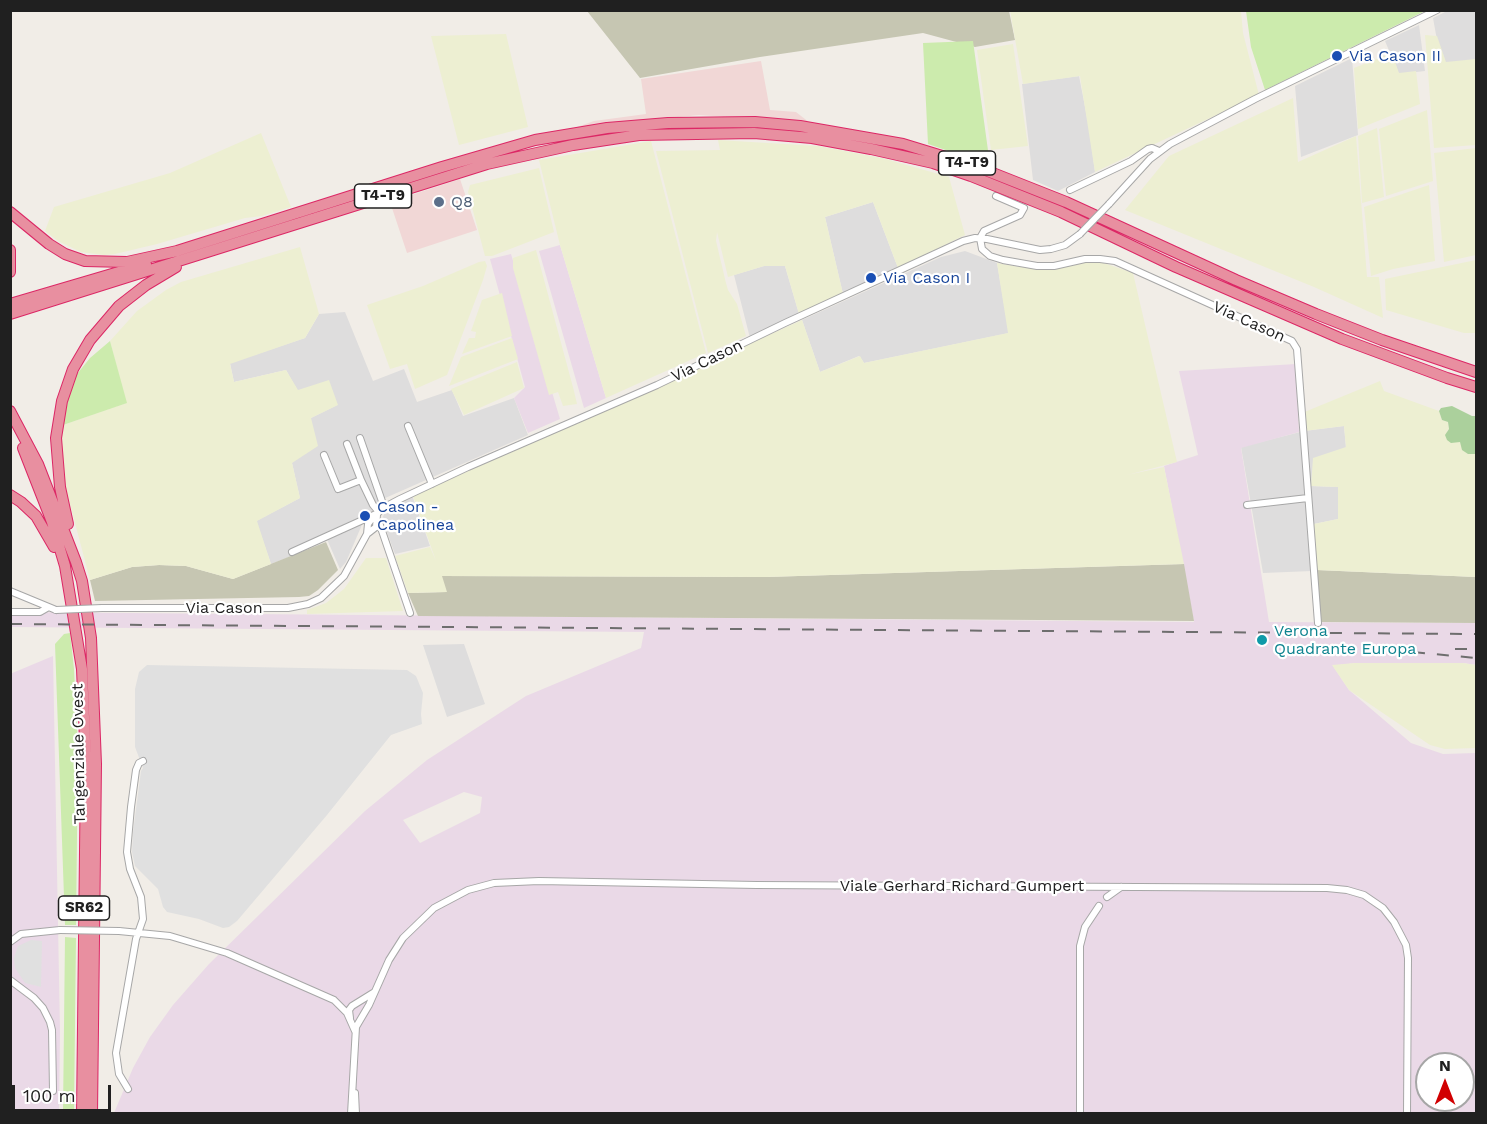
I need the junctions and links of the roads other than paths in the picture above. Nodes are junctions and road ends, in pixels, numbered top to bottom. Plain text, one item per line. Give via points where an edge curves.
1 (1437, 10) edge
2 (1159, 151) junction
3 (1070, 190) dead end
4 (996, 196) dead end
5 (10, 212) edge
6 (980, 238) junction
7 (10, 250) edge
8 (177, 251) junction
9 (196, 257) junction
10 (10, 272) edge
11 (10, 304) edge
12 (10, 314) edge
13 (1436, 359) junction
14 (1476, 367) edge
15 (1476, 372) edge
16 (1476, 387) edge
17 (10, 411) edge
18 (10, 423) edge
19 (408, 426) dead end
20 (360, 438) dead end
21 (347, 444) dead end
22 (324, 455) dead end
23 (361, 480) junction
24 (432, 484) junction
25 (10, 495) edge
26 (1308, 498) junction
27 (1247, 505) dead end
28 (380, 514) junction
29 (368, 524) junction
30 (354, 525) junction
31 (366, 535) junction
32 (292, 552) dead end
33 (76, 562) junction
34 (68, 584) junction
35 (10, 591) edge
36 (47, 608) junction
37 (10, 612) edge
38 (410, 613) dead end
39 (1318, 623) dead end
40 (143, 761) dead end
41 (1121, 887) junction
42 (1107, 897) dead end
43 (1099, 906) dead end
44 (138, 933) junction
45 (10, 942) edge
46 (10, 980) edge
47 (368, 1001) junction
48 (350, 1018) junction
49 (355, 1034) junction
50 (128, 1089) dead end
51 (53, 1091) dead end
52 (82, 1113) edge
53 (92, 1113) edge
54 (354, 1113) edge
55 (1080, 1113) edge
56 (1407, 1113) edge

1 - 2 street, Via Cason
2 - 3 street, Via Cason via 1148,149
2 - 6 street, Via Cason, bridge via 1080,234 1065,244 1040,250
4 - 6 street, Via Cason via 1020,205 1023,211 984,231
5 - 8 highway via 56,249 84,261 127,261
6 - 24 street, Via Cason via 948,247 657,385
6 - 26 street, Via Cason via 982,249 990,256 1016,263 1045,266 1085,260 1115,261 1292,341 1297,348
7 - 10 highway
8 - 11 highway, T4-T9 via 146,264
8 - 13 highway, T4-T9 via 535,140 607,128 754,122 903,144 975,166 1066,202 1316,314
9 - 12 highway, T4-T9
9 - 16 highway, T4-T9 via 487,164 573,145 673,133 801,137 902,155 992,183 1342,339
9 - 33 highway via 146,285 119,306 90,340 67,384 57,425 56,453
13 - 14 highway, T4-T9
13 - 15 highway, T4-T9
17 - 33 highway, Tangenziale Ovest / SR62 via 38,464
18 - 34 highway, Tangenziale Ovest via 52,522
19 - 24 street
20 - 28 street
21 - 23 street
22 - 23 street via 338,489
23 - 28 street
24 - 28 street, Via Cason
25 - 34 highway, Tangenziale Ovest / SR62 via 30,509 42,525
26 - 27 street
26 - 39 street, Via Cason
28 - 29 street, Via Cason
28 - 30 street, Via Cason
28 - 31 street, Via Cason via 376,527
28 - 38 street via 380,525
29 - 30 street, Via Cason
29 - 31 street, Via Cason
30 - 31 street
30 - 32 street, Via Cason
31 - 36 street, Via Cason, bridge via 344,576 321,598 308,604 288,608
33 - 53 highway, Tangenziale Ovest / SR62 via 91,638 95,702
34 - 52 highway, Tangenziale Ovest / SR62 via 85,702
35 - 36 street, Via Cason
36 - 37 street, Via Cason via 40,612
40 - 44 street via 136,770 128,843 129,864 142,904 143,919
41 - 42 street
41 - 47 street, Viale Gerhard Richard Gumpert via 494,883 451,898 422,918 395,949
41 - 56 street, Viale Gerhard Richard Gumpert via 1338,888 1364,895 1376,903 1394,922 1407,951
43 - 55 street via 1085,927 1080,946
44 - 45 street, bridge via 60,930 21,933
44 - 48 street via 209,946 324,994 340,1004
44 - 50 street via 116,1053 119,1074
46 - 51 street via 34,998 50,1022
47 - 48 street via 350,1008
47 - 49 street
48 - 49 street
49 - 54 street

